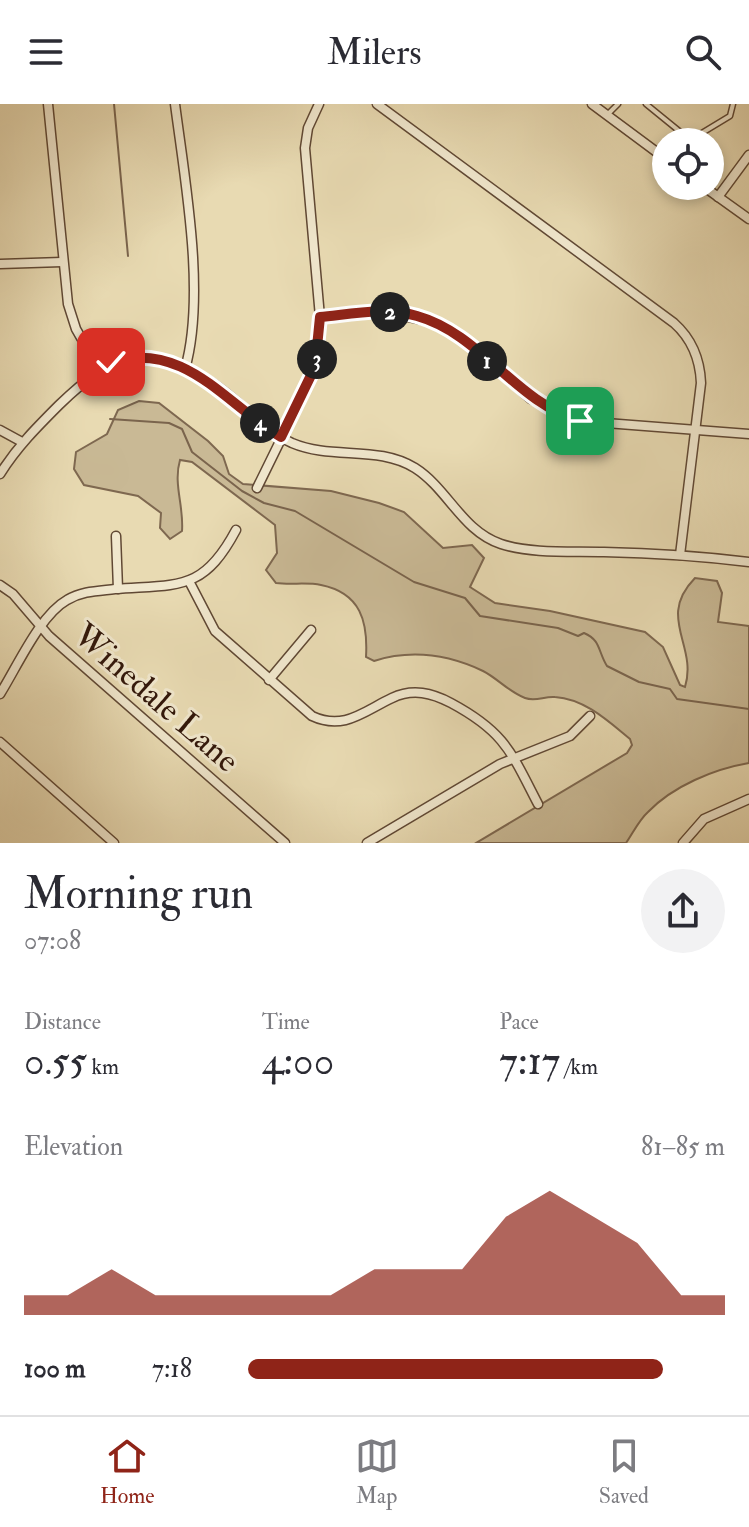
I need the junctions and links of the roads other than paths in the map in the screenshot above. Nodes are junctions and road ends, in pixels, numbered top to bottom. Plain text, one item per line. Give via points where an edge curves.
1 (48, 104) edge
2 (175, 104) edge
3 (319, 104) edge
4 (377, 104) edge
5 (592, 104) edge
6 (618, 104) edge
7 (646, 104) edge
8 (733, 104) edge
9 (607, 115) junction
10 (673, 128) edge
11 (710, 128) edge
12 (652, 149) edge
13 (749, 155) edge
14 (724, 189) edge
15 (722, 200) edge
16 (749, 219) edge
17 (62, 262) junction
18 (0, 264) edge
19 (320, 317) junction
20 (99, 369) junction
21 (185, 369) junction
22 (696, 428) junction
23 (0, 430) edge
24 (749, 434) edge
25 (281, 437) junction
26 (22, 442) junction
27 (0, 474) edge
28 (257, 488) dead end
29 (236, 530) dead end
30 (116, 536) dead end
31 (680, 555) junction
32 (749, 562) edge
33 (189, 581) junction
34 (0, 585) edge
35 (118, 589) junction
36 (41, 629) junction
37 (311, 630) dead end
38 (269, 680) junction
39 (0, 694) edge
40 (590, 716) dead end
41 (0, 742) edge
42 (514, 758) junction
43 (749, 799) edge
44 (538, 804) dead end
45 (114, 843) edge
46 (285, 843) edge
47 (367, 843) edge
48 (683, 843) edge

1 - 17 street
2 - 21 street via 194,298
3 - 19 street via 305,148
4 - 22 street via 678,327 699,362
5 - 9 street
6 - 9 lane
7 - 10 lane
8 - 11 lane via 730,116
9 - 12 street
13 - 14 street
15 - 16 street
17 - 18 street
17 - 20 street via 73,321
19 - 22 street via 385,312 417,316 454,333 531,399 565,417 596,424
19 - 25 street via 315,367
20 - 21 street via 139,358
20 - 26 street
21 - 25 street
22 - 24 street
22 - 31 street
23 - 26 street
25 - 28 street
25 - 31 street via 317,452 400,461 430,479 474,528 500,543
26 - 27 street
29 - 33 street via 215,566
30 - 35 street
31 - 32 street
33 - 35 street
33 - 38 street via 215,631
34 - 36 street, Winedale Lane
35 - 36 street via 68,599
36 - 39 street
36 - 46 street, Winedale Lane
37 - 38 street
38 - 42 street via 312,716 335,723 401,694 434,695 489,724
40 - 42 street via 570,736
41 - 45 street
42 - 44 street
42 - 47 street
43 - 48 street via 704,819

